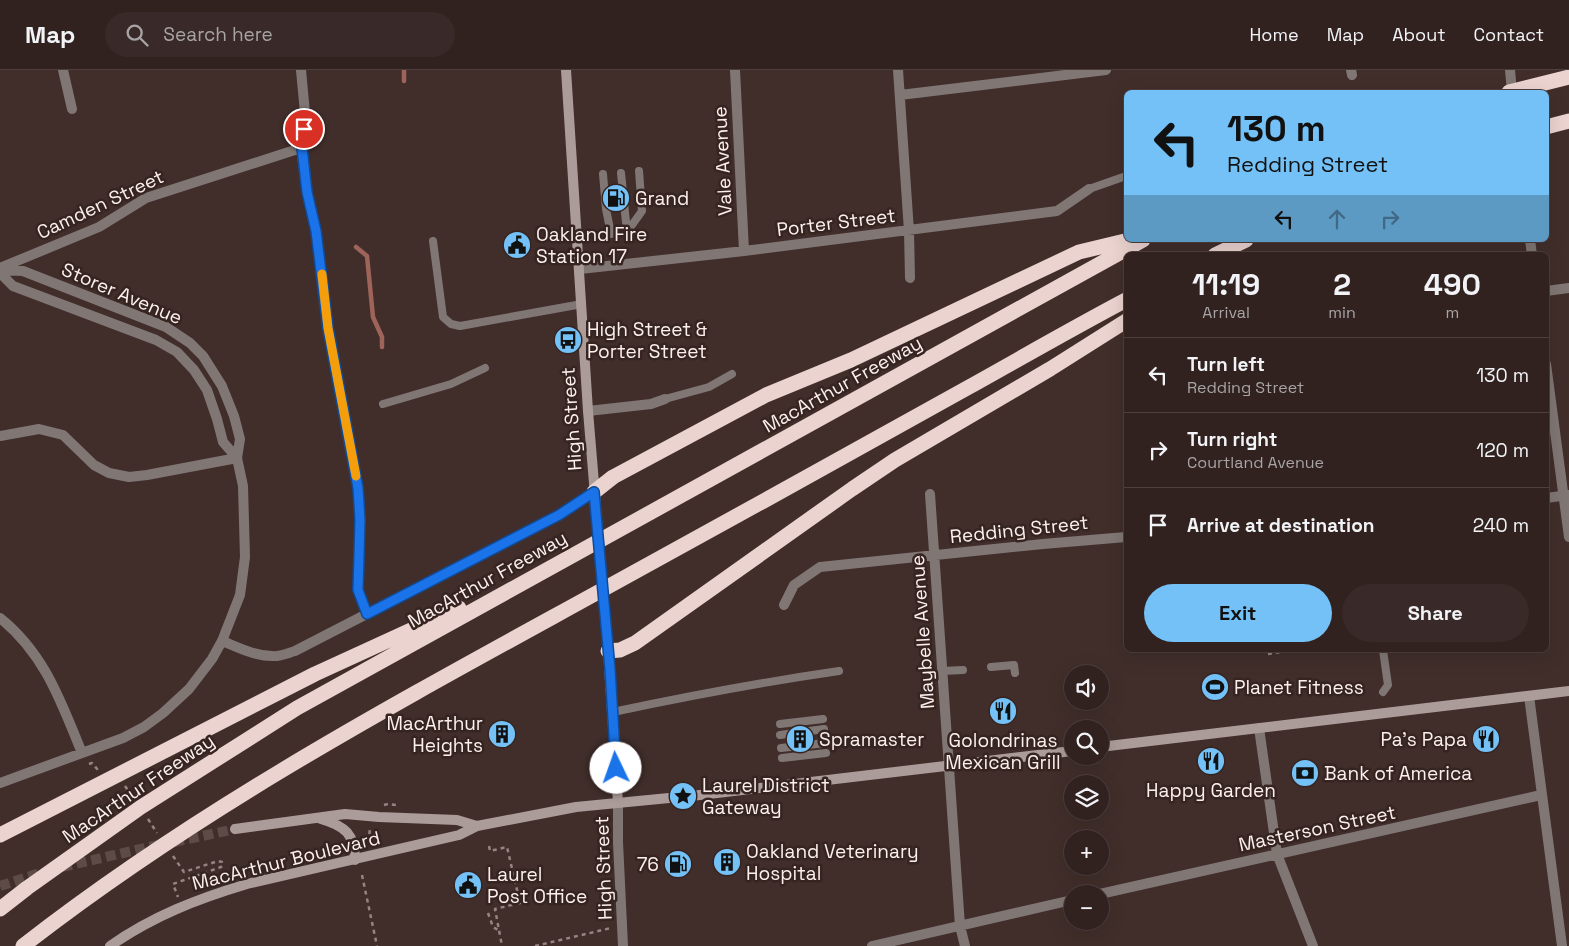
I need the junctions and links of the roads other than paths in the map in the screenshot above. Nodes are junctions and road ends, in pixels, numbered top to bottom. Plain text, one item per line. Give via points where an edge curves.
1 (63, 70) edge
2 (301, 70) edge
3 (566, 70) edge
4 (734, 70) edge
5 (898, 70) edge
6 (1106, 70) edge
7 (1510, 70) edge
8 (1569, 76) edge
9 (1511, 90) edge
10 (1518, 90) edge
11 (900, 95) junction
12 (72, 109) dead end
13 (1569, 121) edge
14 (1549, 126) edge
15 (302, 148) junction
16 (639, 171) dead end
17 (621, 173) dead end
18 (603, 174) dead end
19 (1124, 177) edge
20 (1089, 189) joint
21 (909, 231) junction
22 (611, 234) dead end
23 (433, 241) dead end
24 (1124, 241) edge
25 (1139, 242) edge
26 (1242, 242) edge
27 (1251, 242) edge
28 (744, 251) junction
29 (1220, 252) edge
30 (1236, 252) edge
31 (580, 269) junction
32 (0, 270) edge
33 (910, 278) dead end
34 (1569, 288) edge
35 (1549, 291) edge
36 (1124, 301) edge
37 (582, 304) junction
38 (1124, 322) edge
39 (485, 368) dead end
40 (732, 374) dead end
41 (1549, 384) edge
42 (666, 399) joint
43 (383, 404) dead end
44 (588, 411) junction
45 (0, 436) edge
46 (237, 458) junction
47 (594, 492) junction
48 (930, 494) dead end
49 (1566, 495) edge
50 (1549, 498) edge
51 (1124, 537) edge
52 (1569, 537) edge
53 (934, 556) junction
54 (567, 558) junction
55 (784, 604) dead end
56 (367, 614) junction
57 (0, 618) edge
58 (222, 641) junction
59 (608, 651) junction
60 (1383, 652) edge
61 (991, 667) dead end
62 (963, 670) dead end
63 (839, 671) dead end
64 (942, 671) junction
65 (1015, 673) dead end
66 (1569, 691) edge
67 (1383, 692) dead end
68 (1529, 696) junction
69 (613, 712) junction
70 (823, 719) dead end
71 (780, 724) dead end
72 (1259, 728) junction
73 (824, 729) dead end
74 (780, 734) dead end
75 (825, 743) dead end
76 (1109, 746) edge
77 (781, 748) dead end
78 (1064, 752) edge
79 (82, 753) junction
80 (826, 753) dead end
81 (782, 758) dead end
82 (949, 765) junction
83 (0, 784) edge
84 (1541, 795) junction
85 (618, 803) junction
86 (318, 817) junction
87 (477, 826) junction
88 (234, 829) tunnel mouth
89 (0, 835) edge
90 (1277, 854) junction
91 (355, 860) junction
92 (97, 892) junction
93 (1109, 892) edge
94 (1064, 902) edge
95 (0, 909) edge
96 (960, 926) junction
97 (23, 946) edge
98 (40, 946) edge
99 (110, 946) edge
100 (623, 946) edge
101 (872, 946) edge
102 (965, 946) edge
103 (1313, 946) edge
104 (1562, 946) edge

1 - 12 street
2 - 15 street via 306,113
3 - 31 main road, High Street
4 - 28 street, Vale Avenue
5 - 11 street
6 - 11 street
7 - 9 street
8 - 10 highway
11 - 21 street
13 - 14 highway
15 - 32 street, Camden Street via 146,198 99,228
15 - 56 street via 328,328 358,488 358,590
16 - 17 lane via 642,211 627,232
18 - 22 lane
19 - 20 lane
20 - 21 street, Porter Street via 1057,211
21 - 28 street, Porter Street
21 - 33 street
23 - 37 lane via 443,317 451,324 460,326
24 - 47 highway via 1079,252 851,360 766,395 613,477
25 - 54 highway, MacArthur Freeway
26 - 29 highway
27 - 30 highway
28 - 31 street, Porter Street
31 - 37 main road, High Street
32 - 46 street, Storer Avenue via 13,286 156,340 177,352 194,370 206,390 222,442
32 - 46 street, Storer Avenue via 23,271 102,301 166,327 190,343 203,356 222,386 240,439
34 - 35 street
36 - 92 highway via 317,748 158,848
37 - 44 main road, High Street
38 - 59 highway via 895,460 636,643
39 - 43 lane via 451,384
40 - 42 lane via 709,387
41 - 49 street
42 - 44 street via 651,404
44 - 47 main road, High Street
45 - 46 street via 39,429 63,435 94,465 109,473 128,476
46 - 58 street, Storer Avenue via 243,486 245,557 240,595
47 - 56 street via 559,515
47 - 59 main road, High Street
48 - 53 street, Maybelle Avenue
49 - 50 street
49 - 52 street
51 - 53 street, Redding Street
53 - 55 street, Redding Street via 820,567 794,585
53 - 64 street, Maybelle Avenue
54 - 89 highway via 315,674
54 - 95 highway, MacArthur Freeway via 281,718 141,808
56 - 58 street via 295,651 273,656 251,653
57 - 79 street via 15,630 41,662
58 - 79 street via 189,689 163,713 123,738
59 - 69 main road, High Street
60 - 67 lane via 1388,686
61 - 65 lane via 1014,665
62 - 64 lane
63 - 69 lane via 774,680
64 - 82 street, Maybelle Avenue
66 - 68 main road
68 - 72 main road
68 - 84 street
69 - 85 main road, High Street
70 - 71 lane
72 - 76 main road
72 - 90 street
73 - 74 lane
75 - 77 lane
78 - 82 main road, MacArthur Boulevard
79 - 83 street
80 - 81 lane
82 - 85 main road, MacArthur Boulevard
82 - 96 street, Maybelle Avenue
84 - 90 street, Masterson Street
84 - 104 street
85 - 87 main road, MacArthur Boulevard via 576,807
85 - 100 street, High Street
86 - 87 main road, MacArthur Boulevard via 345,814 457,820
86 - 88 main road, MacArthur Boulevard
86 - 91 main road via 345,830 353,843
87 - 91 main road, MacArthur Boulevard via 459,835
90 - 93 street, Masterson Street
90 - 103 street
91 - 99 main road, MacArthur Boulevard via 247,884 198,899 152,920
92 - 97 highway
92 - 98 highway
94 - 96 street
96 - 101 street
96 - 102 street, Maybelle Avenue

